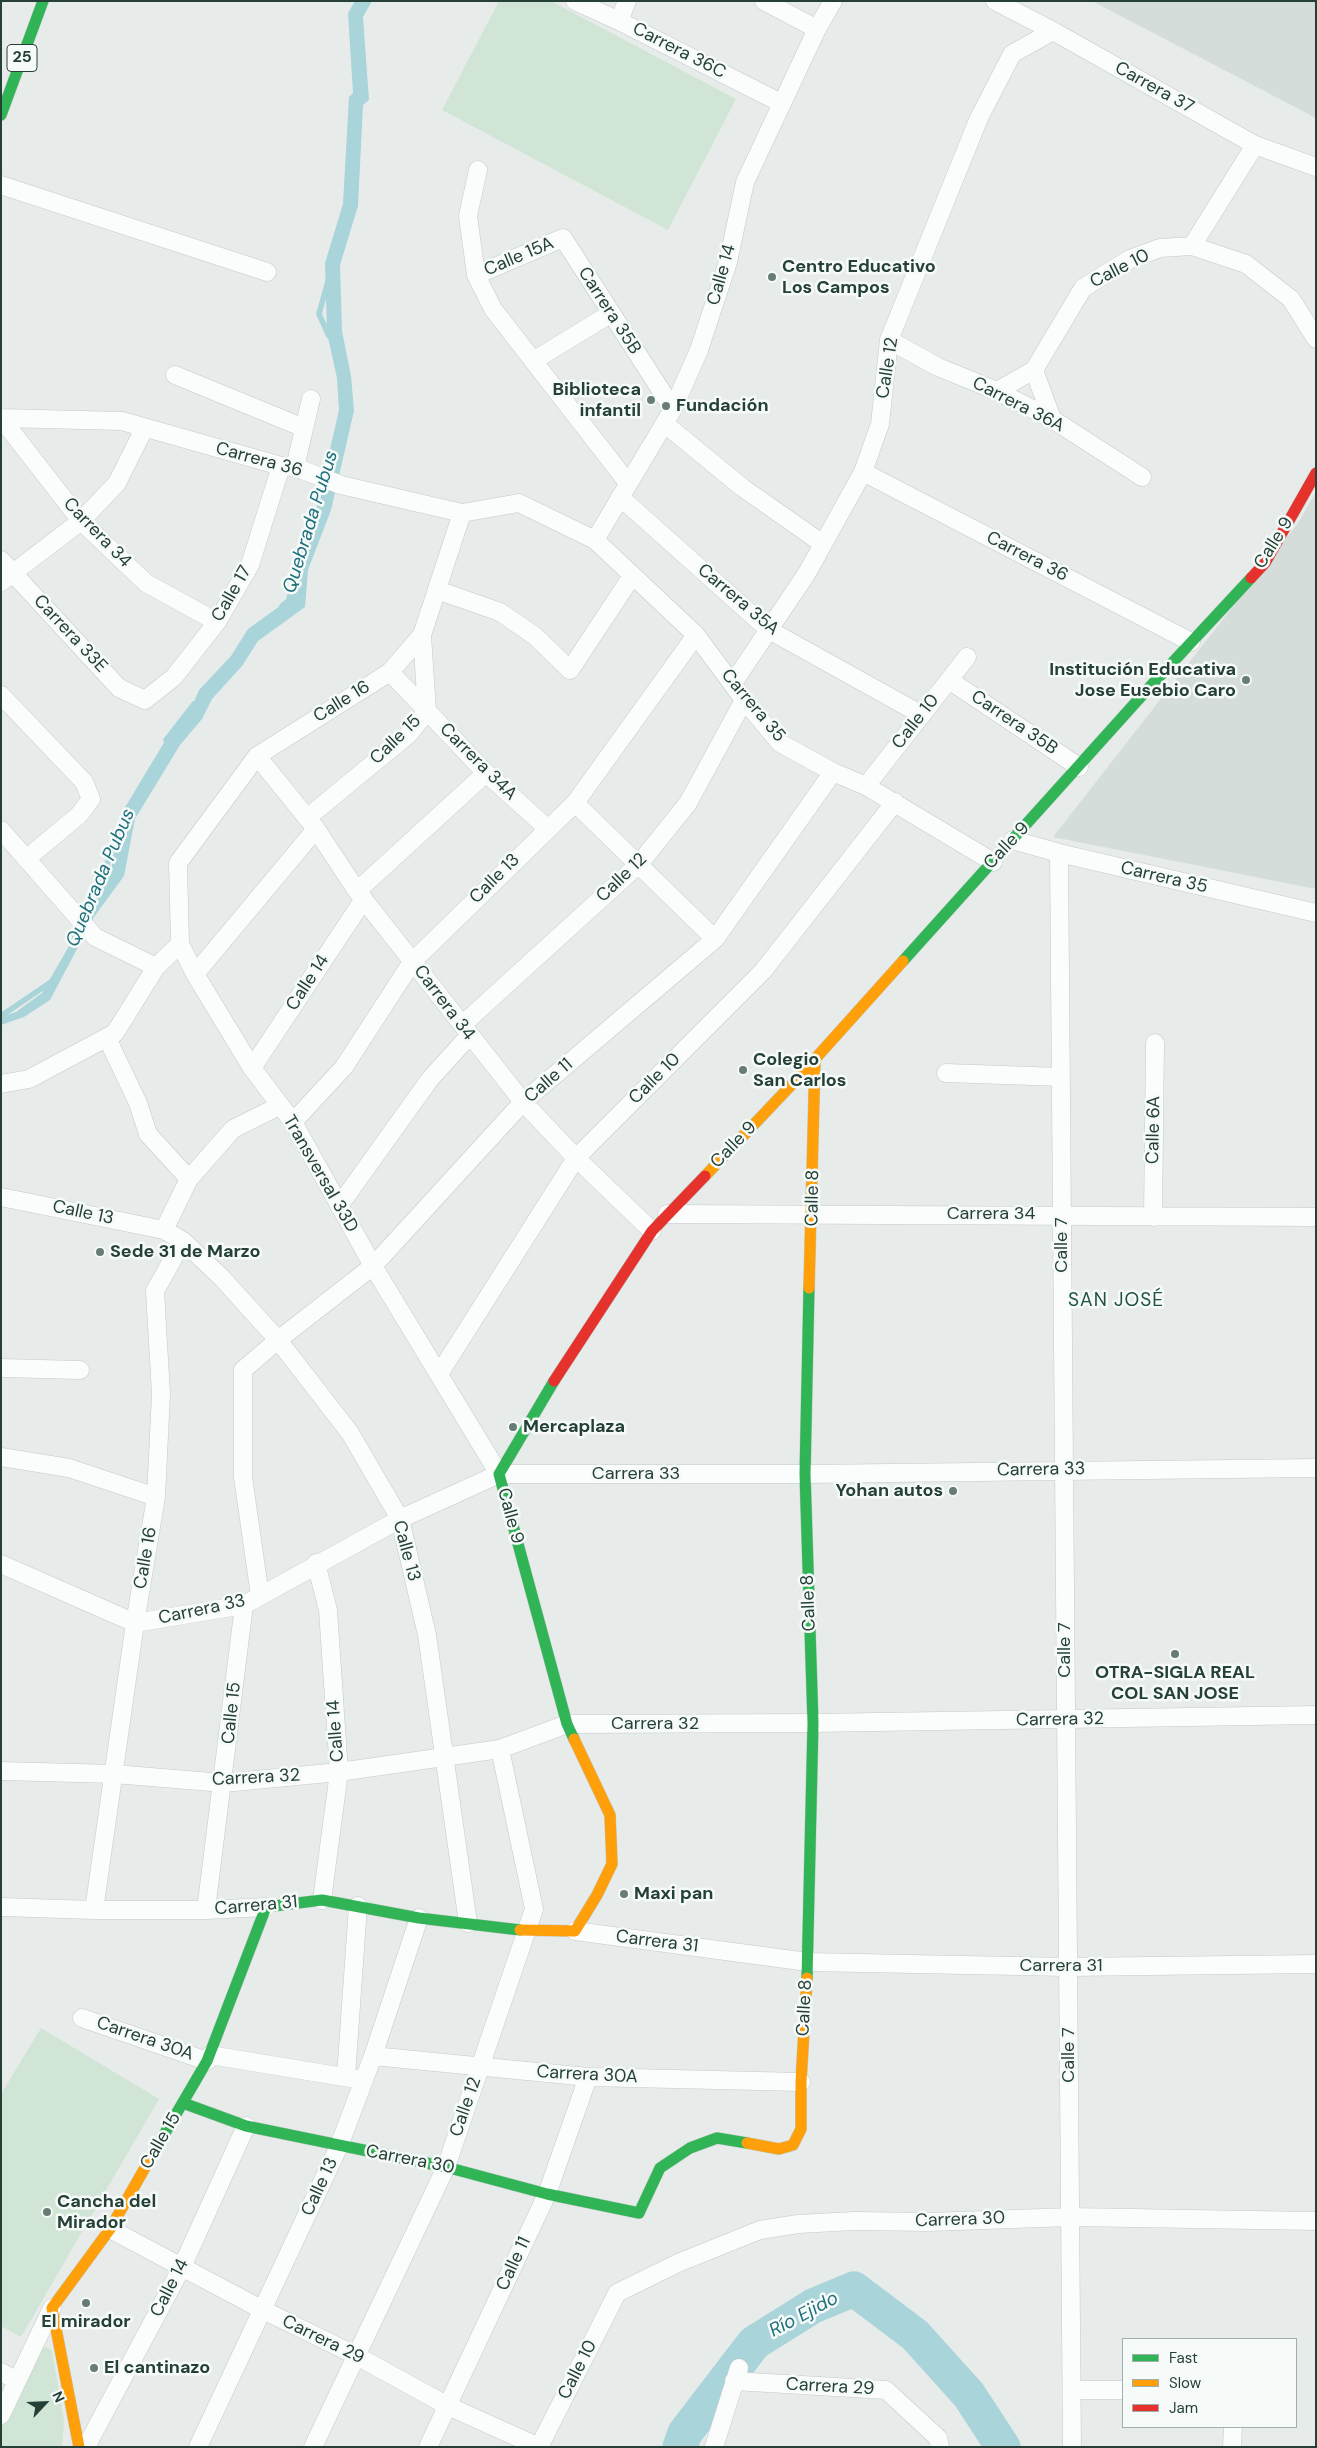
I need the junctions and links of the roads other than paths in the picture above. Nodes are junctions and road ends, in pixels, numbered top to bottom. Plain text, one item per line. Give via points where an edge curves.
1 (43, 1) edge
2 (575, 1) edge
3 (627, 1) edge
4 (764, 1) edge
5 (833, 1) edge
6 (995, 1) edge
7 (618, 21) junction
8 (817, 29) junction
9 (1053, 31) junction
10 (781, 102) junction
11 (1, 115) edge
12 (1255, 145) junction
13 (1316, 167) edge
14 (478, 170) dead end
15 (1, 185) edge
16 (563, 238) joint
17 (1192, 246) junction
18 (267, 272) dead end
19 (476, 275) junction
20 (610, 314) junction
21 (1316, 339) edge
22 (889, 340) junction
23 (533, 361) junction
24 (1034, 370) junction
25 (175, 375) dead end
26 (997, 391) junction
27 (311, 399) dead end
28 (669, 416) junction
29 (1, 418) edge
30 (1052, 419) junction
31 (304, 428) junction
32 (144, 429) junction
33 (288, 467) junction
34 (863, 472) junction
35 (1316, 472) edge
36 (1142, 476) dead end
37 (624, 490) junction
38 (462, 513) junction
39 (80, 521) junction
40 (595, 540) junction
41 (823, 544) junction
42 (5, 571) edge
43 (632, 576) junction
44 (437, 590) junction
45 (217, 622) junction
46 (769, 630) junction
47 (422, 634) junction
48 (696, 635) junction
49 (1190, 642) junction
50 (967, 657) dead end
51 (390, 672) junction
52 (949, 680) junction
53 (733, 683) junction
54 (1, 695) edge
55 (145, 700) joint
56 (744, 700) junction
57 (427, 711) junction
58 (922, 715) junction
59 (257, 756) junction
60 (1078, 767) junction
61 (833, 772) junction
62 (486, 773) junction
63 (866, 786) junction
64 (895, 802) junction
65 (574, 803) junction
66 (311, 824) junction
67 (547, 828) junction
68 (1, 830) edge
69 (1013, 840) junction
70 (1059, 853) junction
71 (26, 859) junction
72 (993, 862) junction
73 (178, 863) joint
74 (639, 864) junction
75 (360, 895) junction
76 (1316, 913) edge
77 (715, 939) junction
78 (180, 944) junction
79 (412, 962) junction
80 (156, 967) junction
81 (195, 974) junction
82 (466, 1030) junction
83 (107, 1038) junction
84 (1155, 1043) dead end
85 (815, 1059) junction
86 (252, 1068) junction
87 (946, 1073) dead end
88 (1061, 1077) junction
89 (1, 1084) edge
90 (523, 1102) junction
91 (279, 1106) junction
92 (293, 1122) junction
93 (576, 1158) junction
94 (189, 1179) junction
95 (1, 1196) edge
96 (339, 1206) junction
97 (667, 1214) junction
98 (812, 1214) junction
99 (1062, 1214) junction
100 (1153, 1217) junction
101 (1316, 1217) edge
102 (164, 1230) junction
103 (652, 1231) junction
104 (183, 1241) junction
105 (373, 1266) junction
106 (278, 1340) junction
107 (1, 1368) edge
108 (80, 1370) dead end
109 (439, 1374) junction
110 (1, 1457) edge
111 (1316, 1468) edge
112 (1064, 1470) junction
113 (499, 1474) junction
114 (805, 1474) junction
115 (156, 1497) junction
116 (400, 1519) junction
117 (316, 1563) junction
118 (1, 1564) edge
119 (260, 1596) junction
120 (244, 1604) junction
121 (135, 1623) junction
122 (1316, 1716) edge
123 (1066, 1720) junction
124 (814, 1723) junction
125 (567, 1724) junction
126 (500, 1749) junction
127 (445, 1758) junction
128 (1, 1771) edge
129 (339, 1772) junction
130 (114, 1774) junction
131 (224, 1783) junction
132 (322, 1900) junction
133 (358, 1906) junction
134 (1, 1907) edge
135 (266, 1907) junction
136 (94, 1910) junction
137 (206, 1910) junction
138 (419, 1918) junction
139 (468, 1923) junction
140 (525, 1931) junction
141 (575, 1931) junction
142 (808, 1962) junction
143 (1316, 1964) edge
144 (1068, 1967) junction
145 (82, 2018) dead end
146 (373, 2056) junction
147 (208, 2058) junction
148 (480, 2068) junction
149 (346, 2076) junction
150 (588, 2077) junction
151 (363, 2081) junction
152 (801, 2082) junction
153 (183, 2103) junction
154 (246, 2126) junction
155 (339, 2146) junction
156 (446, 2167) junction
157 (547, 2194) junction
158 (639, 2213) joint
159 (1070, 2217) junction
160 (1316, 2221) edge
161 (110, 2229) junction
162 (182, 2267) junction
163 (618, 2293) joint
164 (52, 2308) junction
165 (263, 2310) junction
166 (355, 2355) junction
167 (1, 2372) edge
168 (17, 2381) junction
169 (1072, 2390) junction
170 (1122, 2390) edge
171 (448, 2406) junction
172 (1, 2415) edge
173 (1233, 2428) edge
174 (939, 2443) edge
175 (79, 2447) edge
176 (86, 2447) edge
177 (198, 2447) edge
178 (313, 2447) edge
179 (428, 2447) edge
180 (539, 2447) edge
181 (714, 2447) edge
182 (1072, 2447) edge
183 (1232, 2447) edge

1 - 11 main road, 25
2 - 7 street, Carrera 36C
3 - 7 street
4 - 8 street
5 - 8 street, Calle 14
6 - 9 street, Carrera 37
7 - 10 street, Carrera 36C
8 - 10 street, Calle 14
9 - 12 street, Carrera 37
9 - 22 street, Calle 12 via 1012,54 979,118
10 - 28 street, Calle 14 via 745,182 728,262 699,350
12 - 13 street, Carrera 37
12 - 17 street
14 - 19 street, Carrera 35A via 468,216
15 - 18 street
16 - 19 street, Calle 15A
16 - 20 street, Carrera 35B
17 - 21 street via 1246,264 1291,299
17 - 24 street, Calle 10 via 1160,248 1130,260 1083,288
19 - 23 street, Carrera 35A via 493,309
20 - 23 street
20 - 28 street, Carrera 35B
22 - 26 street, Carrera 36A via 938,367
22 - 34 street, Calle 12 via 880,424
23 - 37 street, Carrera 35A
24 - 26 street, Calle 10
24 - 30 street
25 - 31 street
26 - 30 street, Carrera 36A
27 - 31 street, Calle 17
28 - 37 street, Calle 14
28 - 41 street, Carrera 35B via 742,488
29 - 32 street, Carrera 36 via 122,422
29 - 39 street, Carrera 34
30 - 36 street, Carrera 36A
31 - 33 street, Calle 17
32 - 33 street, Carrera 36
32 - 39 street via 117,483
33 - 38 street, Carrera 36 via 341,485
33 - 45 street, Calle 17 via 250,565
34 - 41 street, Calle 12
34 - 49 street, Carrera 36
35 - 49 main road, Calle 9 via 1265,563
37 - 40 street, Calle 14
37 - 46 street, Carrera 35A
38 - 40 street, Carrera 36 via 519,503
38 - 44 street, Calle 16
39 - 42 street
39 - 45 street, Carrera 34 via 146,583
40 - 43 street, Carrera 35
41 - 46 street, Calle 12
42 - 55 street, Carrera 33E via 119,688
43 - 44 street via 570,670 535,636 500,612
43 - 48 street, Carrera 35
44 - 47 street, Calle 16
45 - 55 street, Calle 17 via 174,677
46 - 53 street, Calle 12
46 - 58 street, Carrera 35A
47 - 51 street, Calle 16
47 - 57 street, Calle 15
48 - 53 street, Carrera 35
48 - 65 street, Calle 13
49 - 60 main road, Calle 9
50 - 52 street, Calle 10
51 - 57 street, Carrera 34A
51 - 59 street, Calle 16
52 - 58 street, Calle 10
52 - 60 street, Carrera 35B
53 - 56 street, Carrera 35
54 - 71 street via 84,782 91,798 79,815
56 - 61 street, Carrera 35 via 780,743
56 - 74 street, Calle 12 via 688,803
57 - 62 street, Carrera 34A
57 - 66 street, Calle 15 via 410,733
58 - 63 street, Calle 10
59 - 66 street, Carrera 34
59 - 73 street, Calle 16
60 - 69 main road, Calle 9
61 - 63 street, Carrera 35
61 - 77 street, Calle 11
62 - 67 street, Carrera 34A
62 - 75 street, Calle 14
63 - 64 street, Carrera 35
64 - 72 street, Carrera 35
64 - 93 street, Calle 10 via 763,971
65 - 67 street, Calle 13
65 - 74 street
66 - 75 street, Carrera 34
66 - 81 street, Calle 15
67 - 79 street, Calle 13
68 - 71 street
69 - 70 street, Carrera 35
69 - 72 main road, Calle 9
70 - 76 street, Carrera 35
70 - 88 street, Calle 7
71 - 80 street via 95,937
72 - 85 main road, Calle 9
73 - 78 street, Transversal 33D
74 - 77 street
74 - 82 street, Calle 12
75 - 79 street, Carrera 34
75 - 86 street, Calle 14
77 - 90 street, Calle 11
78 - 80 street
78 - 81 street, Transversal 33D
79 - 82 street, Carrera 34
79 - 92 street, Calle 13 via 344,1067
80 - 83 street via 114,1033
81 - 86 street, Transversal 33D
82 - 90 street, Carrera 34
82 - 96 street, Calle 12
83 - 89 street via 29,1079
83 - 94 street via 138,1103 148,1134
84 - 100 street, Calle 6A
85 - 97 main road, Calle 9
85 - 98 main road, Calle 8
86 - 91 street, Transversal 33D
87 - 88 street
88 - 99 street, Calle 7
90 - 93 street, Carrera 34
90 - 105 street, Calle 11
91 - 92 street, Transversal 33D
91 - 94 street via 233,1129
92 - 96 street, Transversal 33D
93 - 103 street, Carrera 34
93 - 109 street, Calle 10
94 - 102 street
95 - 102 street, Calle 13
96 - 105 street, Transversal 33D
97 - 98 street, Carrera 34
97 - 103 main road, Calle 9
98 - 99 street, Carrera 34
98 - 114 main road, Calle 8
99 - 100 street, Carrera 34
99 - 112 street, Calle 7
100 - 101 street, Carrera 34
102 - 104 street, Calle 13
103 - 113 main road, Calle 9 via 560,1372
104 - 106 street, Calle 13 via 222,1278
104 - 115 street, Calle 16 via 155,1291 161,1394
105 - 106 street, Calle 11
105 - 109 street, Transversal 33D
106 - 116 street, Calle 13 via 350,1433
106 - 119 street, Calle 11 via 242,1370 243,1477
107 - 108 street
109 - 113 street, Transversal 33D
110 - 115 street via 68,1468
111 - 112 street, Carrera 33
112 - 114 street, Carrera 33
112 - 123 street, Calle 7
113 - 114 street, Carrera 33
113 - 116 street, Carrera 33
113 - 125 main road, Calle 9
114 - 124 main road, Calle 8
115 - 121 street, Calle 16
116 - 117 street, Carrera 33
116 - 127 street, Calle 13 via 427,1635
117 - 119 street, Carrera 33
117 - 129 street, Calle 14 via 328,1610
118 - 121 street, Carrera 33
119 - 120 street, Carrera 33
120 - 121 street, Carrera 33
120 - 131 street, Calle 15
121 - 130 street, Calle 16
122 - 123 street, Carrera 32
123 - 124 street, Carrera 32
123 - 144 street, Calle 7
124 - 125 street, Carrera 32
124 - 142 main road, Calle 8
125 - 126 street, Carrera 32
125 - 141 main road, Calle 9 via 610,1815 612,1864
126 - 127 street, Carrera 32
126 - 140 street, Calle 12 via 534,1909
127 - 129 street, Carrera 32
127 - 139 street, Calle 13
128 - 130 street, Carrera 32
129 - 131 street, Carrera 32
129 - 132 street, Calle 14
130 - 131 street, Carrera 32
130 - 136 street, Calle 16
131 - 137 street, Calle 15
132 - 133 main road, Carrera 31
132 - 135 main road, Carrera 31
133 - 138 main road, Carrera 31
133 - 149 street
134 - 136 street, Carrera 31
135 - 137 street, Carrera 31
135 - 147 main road, Calle 15
136 - 137 street, Carrera 31
138 - 139 main road, Carrera 31
138 - 146 street, Calle 13
139 - 140 main road, Carrera 31
140 - 141 main road, Carrera 31
140 - 148 street, Calle 12
141 - 142 street, Carrera 31
142 - 144 street, Carrera 31
142 - 152 main road, Calle 8
143 - 144 street, Carrera 31
144 - 159 street, Calle 7
145 - 147 street, Carrera 30A
146 - 148 street, Carrera 30A
146 - 151 street, Calle 13
147 - 149 street, Carrera 30A
147 - 153 main road, Calle 15
148 - 150 street, Carrera 30A
148 - 156 street, Calle 12
149 - 151 street, Carrera 30A
150 - 152 street, Carrera 30A
150 - 157 street, Calle 11
151 - 155 street, Calle 13
152 - 158 main road, Calle 8 via 801,2129 793,2145 779,2149 718,2138 690,2148 660,2168
153 - 154 main road, Carrera 30
153 - 161 main road, Calle 15
154 - 155 main road, Carrera 30
154 - 162 street, Calle 14
155 - 156 main road, Carrera 30
155 - 165 street, Calle 13
156 - 157 main road, Carrera 30
156 - 166 street, Calle 12
157 - 158 main road, Carrera 30
157 - 171 street, Calle 11
159 - 160 street, Carrera 30
159 - 163 street, Carrera 30 via 854,2221 760,2230 678,2263
159 - 169 street, Calle 7
161 - 162 street, Carrera 29
161 - 164 main road, Calle 15
162 - 165 street, Carrera 29
162 - 176 street, Calle 14
163 - 180 street, Calle 10
164 - 168 street, Calle 15
164 - 175 main road
165 - 166 street, Carrera 29
165 - 177 street, Calle 13
166 - 171 street, Carrera 29
166 - 178 street, Calle 12
167 - 168 street
168 - 172 street, Calle 15
169 - 170 street
169 - 182 street, Calle 7
171 - 179 street, Calle 11
171 - 180 street, Carrera 29
173 - 183 street
174 - 181 street, Carrera 29 via 886,2390 736,2374

